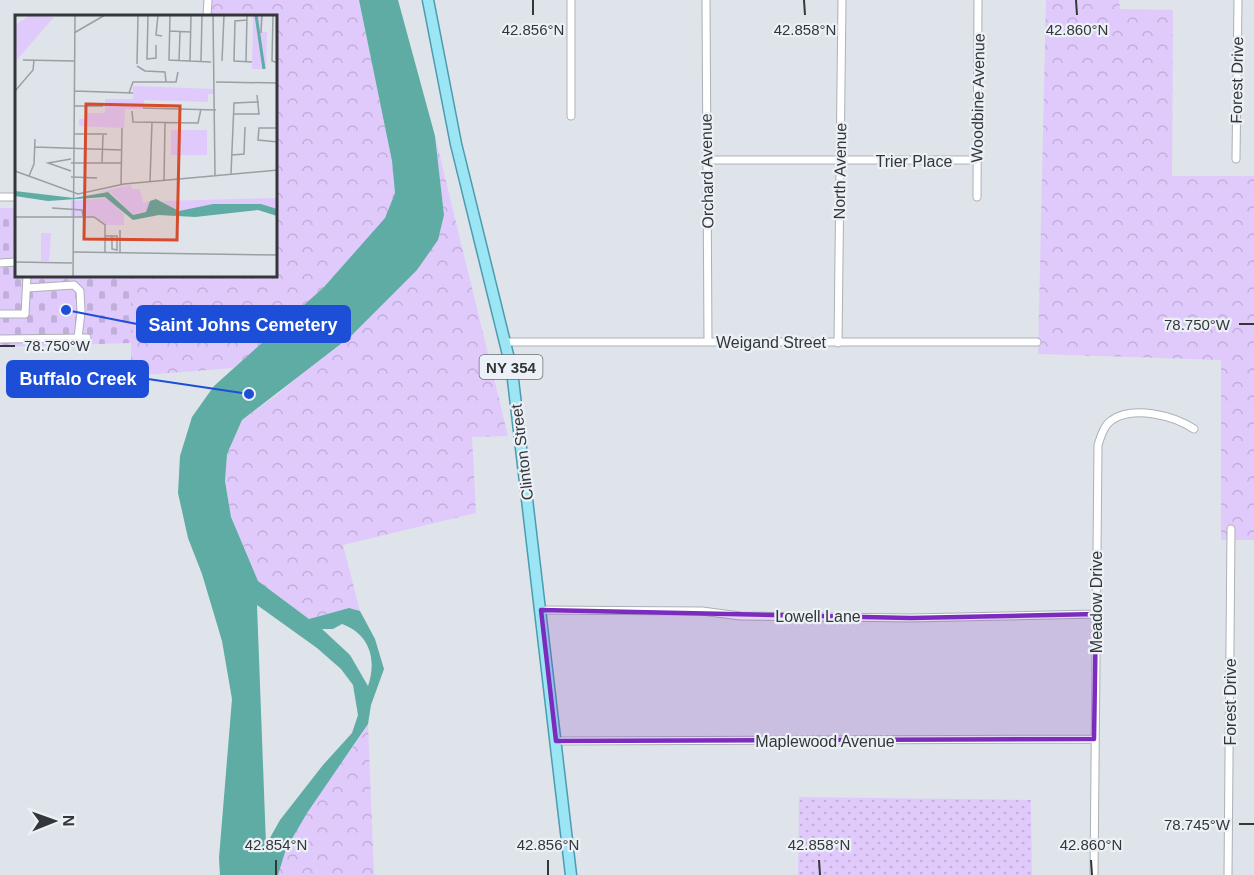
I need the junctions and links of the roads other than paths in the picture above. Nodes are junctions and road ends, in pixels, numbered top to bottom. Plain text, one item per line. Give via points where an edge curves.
1 (208, 0) edge
2 (428, 0) edge
3 (571, 0) edge
4 (706, 0) edge
5 (842, 0) edge
6 (978, 0) edge
7 (1238, 0) edge
8 (207, 15) edge
9 (571, 116) dead end
10 (1236, 159) dead end
11 (707, 160) junction
12 (977, 160) junction
13 (840, 161) junction
14 (977, 197) dead end
15 (27, 278) edge
16 (27, 288) junction
17 (0, 315) edge
18 (78, 338) junction
19 (87, 338) dead end
20 (0, 339) edge
21 (505, 342) junction
22 (708, 342) junction
23 (1037, 342) dead end
24 (838, 343) junction
25 (1194, 429) dead end
26 (1231, 529) dead end
27 (541, 610) junction
28 (1096, 614) junction
29 (1094, 740) junction
30 (556, 741) junction
31 (571, 875) edge
32 (1094, 875) edge
33 (1228, 875) edge

1 - 8 street
2 - 21 main road, Clinton Street / NY 354 via 456,144
3 - 9 street
4 - 11 street, Orchard Avenue
5 - 13 street, North Avenue
6 - 12 street, Woodbine Avenue
7 - 10 street, Forest Drive
11 - 13 street, Trier Place
11 - 22 street, Orchard Avenue
12 - 13 street, Trier Place
12 - 14 street, Woodbine Avenue
13 - 24 street, North Avenue
15 - 16 street
16 - 17 street via 25,314
16 - 18 street via 74,285 80,291
18 - 19 street
18 - 20 street
21 - 22 street, Weigand Street
21 - 27 main road, Clinton Street / NY 354 via 512,371
22 - 24 street, Weigand Street
23 - 24 street, Weigand Street
25 - 28 street, Meadow Drive via 1181,420 1137,414 1112,420 1102,432 1098,445
26 - 33 street, Forest Drive
27 - 28 street, Lowell Lane via 911,618
27 - 30 main road, Clinton Street / NY 354
28 - 29 street, Meadow Drive
29 - 30 street, Maplewood Avenue
29 - 32 street, Meadow Drive
30 - 31 main road, Clinton Street / NY 354

